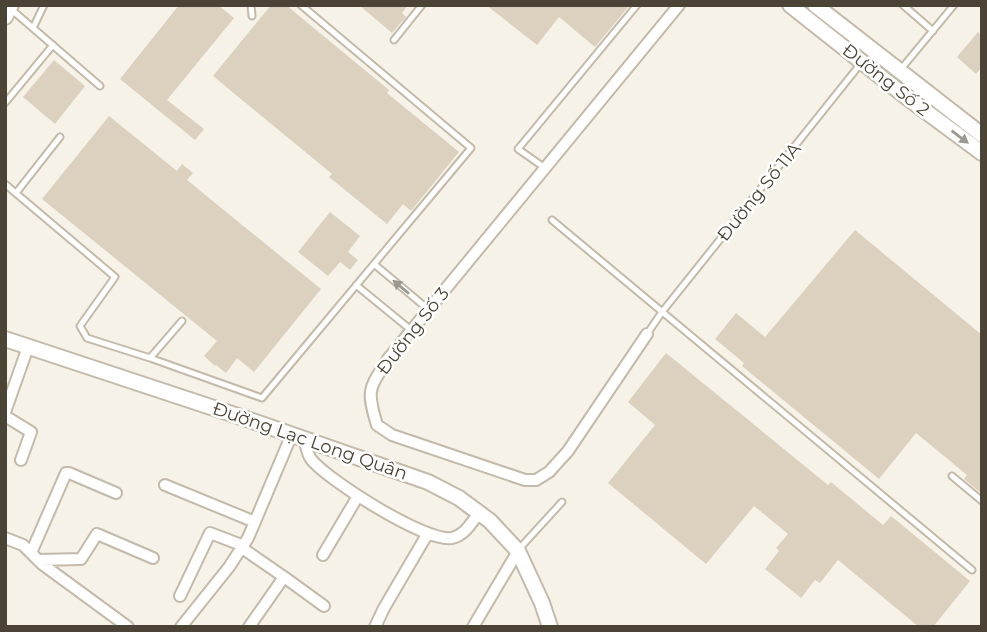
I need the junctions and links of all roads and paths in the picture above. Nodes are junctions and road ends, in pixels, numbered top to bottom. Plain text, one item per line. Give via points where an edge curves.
1 (44, 5) edge
2 (251, 5) edge
3 (301, 5) edge
4 (422, 5) edge
5 (638, 5) edge
6 (679, 5) edge
7 (790, 5) edge
8 (815, 5) edge
9 (903, 5) edge
10 (954, 5) edge
11 (9, 10) edge
12 (252, 16) dead end
13 (33, 28) junction
14 (933, 31) junction
15 (394, 40) dead end
16 (53, 45) junction
17 (867, 56) junction
18 (899, 71) junction
19 (100, 86) dead end
20 (5, 103) edge
21 (982, 135) edge
22 (60, 137) dead end
23 (982, 153) edge
24 (545, 168) junction
25 (5, 184) edge
26 (16, 193) junction
27 (552, 220) dead end
28 (374, 264) junction
29 (356, 285) junction
30 (429, 310) junction
31 (662, 312) junction
32 (182, 321) dead end
33 (411, 330) junction
34 (647, 334) joint
35 (5, 339) edge
36 (28, 346) junction
37 (150, 358) junction
38 (5, 414) edge
39 (298, 436) junction
40 (22, 460) dead end
41 (952, 476) dead end
42 (165, 485) dead end
43 (116, 493) dead end
44 (358, 496) junction
45 (982, 501) edge
46 (562, 502) dead end
47 (479, 513) junction
48 (255, 522) junction
49 (428, 533) junction
50 (5, 538) edge
51 (243, 547) junction
52 (518, 551) junction
53 (323, 555) dead end
54 (35, 556) junction
55 (153, 558) dead end
56 (972, 570) dead end
57 (284, 577) junction
58 (180, 596) dead end
59 (324, 606) dead end
60 (128, 627) edge
61 (181, 627) edge
62 (248, 627) edge
63 (375, 627) edge
64 (472, 627) edge
65 (550, 627) edge

1 - 13 lane
2 - 12 lane
3 - 28 lane via 471,148
4 - 15 lane
5 - 24 lane via 518,149
6 - 24 street, Đường Số 3
7 - 17 street, Đường Số 2
8 - 17 street, Đường Số 2
9 - 14 lane
10 - 14 lane
11 - 13 lane
13 - 16 lane
14 - 18 lane
16 - 19 lane
16 - 20 lane
17 - 18 street, Đường Số 2
17 -> 23 street, Đường Số 2 via 905,96
17 - 31 lane, Đường Số 11A
18 - 21 street, Đường Số 2
22 - 26 lane
24 - 30 street, Đường Số 3
25 - 26 lane
26 - 37 lane via 116,277 80,326 87,338
27 - 31 lane
28 - 29 lane
30 -> 28 lane
29 - 33 lane
29 - 37 lane via 262,398
30 - 33 street, Đường Số 3
31 - 34 lane, Đường Số 11A
31 - 56 lane
32 - 37 lane
33 - 34 street, Đường Số 3 via 370,387 377,425 392,435 525,480 550,472 568,451
35 - 36 street, Đường Lạc Long Quân
36 - 38 street
36 - 39 street, Đường Lạc Long Quân
38 - 40 street via 31,432
39 - 44 street via 310,458
39 - 47 street, Đường Lạc Long Quân via 428,482
39 - 48 street
41 - 45 lane
42 - 48 street
43 - 54 street via 66,473
44 - 49 street
44 - 53 street
46 - 52 lane
47 - 49 street via 462,535 448,539
47 - 52 street, Đường Lạc Long Quân
48 - 51 street
49 - 63 street
50 - 54 street
51 - 57 street
51 - 58 street via 210,533
51 - 61 street
52 - 64 street
52 - 65 street, Đường Lạc Long Quân
54 - 55 street via 81,559 97,534
54 - 60 street
57 - 59 street
57 - 62 street

